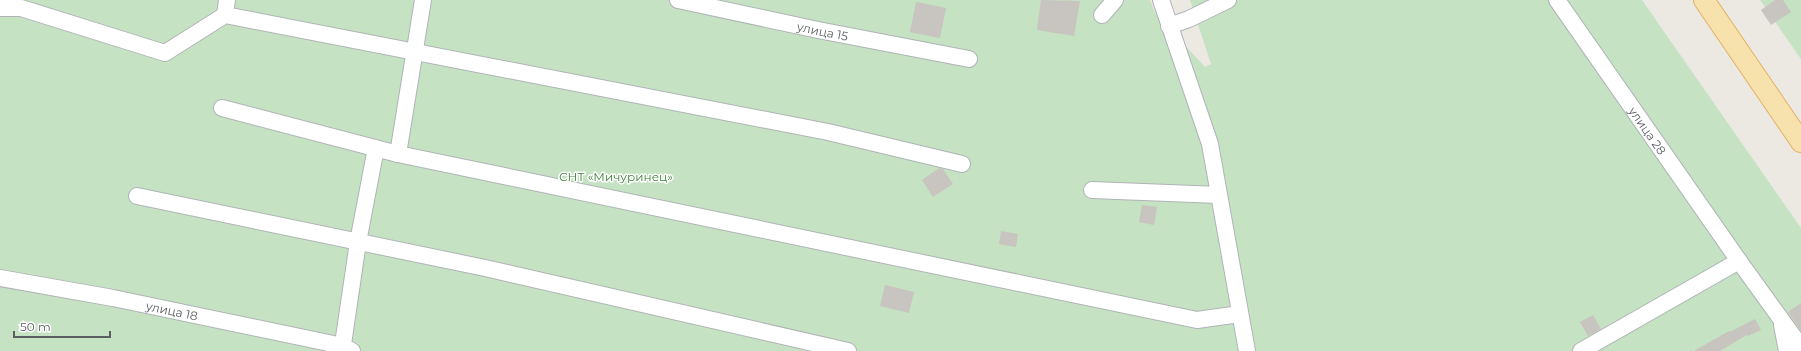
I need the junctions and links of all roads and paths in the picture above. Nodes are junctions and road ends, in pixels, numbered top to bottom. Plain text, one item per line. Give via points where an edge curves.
1 (423, 0) edge
2 (678, 0) edge
3 (1115, 0) edge
4 (1161, 0) edge
5 (1228, 0) edge
6 (1557, 0) edge
7 (1704, 0) edge
8 (20, 4) edge
9 (0, 8) edge
10 (226, 8) edge
11 (1102, 15) dead end
12 (1169, 26) junction
13 (416, 52) junction
14 (969, 59) dead end
15 (222, 108) dead end
16 (1801, 142) edge
17 (376, 148) junction
18 (398, 154) junction
19 (962, 164) dead end
20 (1092, 190) dead end
21 (1219, 195) junction
22 (137, 196) dead end
23 (358, 242) junction
24 (1739, 261) junction
25 (0, 278) edge
26 (1240, 314) junction
27 (1782, 321) junction
28 (1801, 347) edge
29 (346, 349) edge
30 (848, 351) edge
31 (1247, 351) edge
32 (1581, 351) edge
33 (1787, 351) edge

1 - 13 street
2 - 14 street, улица 15
3 - 11 street
4 - 12 street
5 - 12 street
6 - 24 street, улица 28
7 - 16 main road
8 - 9 street
8 - 10 street via 165,53
10 - 13 street
12 - 21 street via 1210,144
13 - 18 street
13 - 19 street via 828,132
15 - 17 street
17 - 18 street
17 - 23 street
18 - 26 street via 1197,320
20 - 21 street
21 - 26 street
22 - 23 street
23 - 29 street
23 - 30 street
24 - 27 street, улица 28
24 - 32 street
25 - 29 street, улица 18 via 113,298
26 - 31 street
27 - 28 street, улица 28
27 - 33 street

